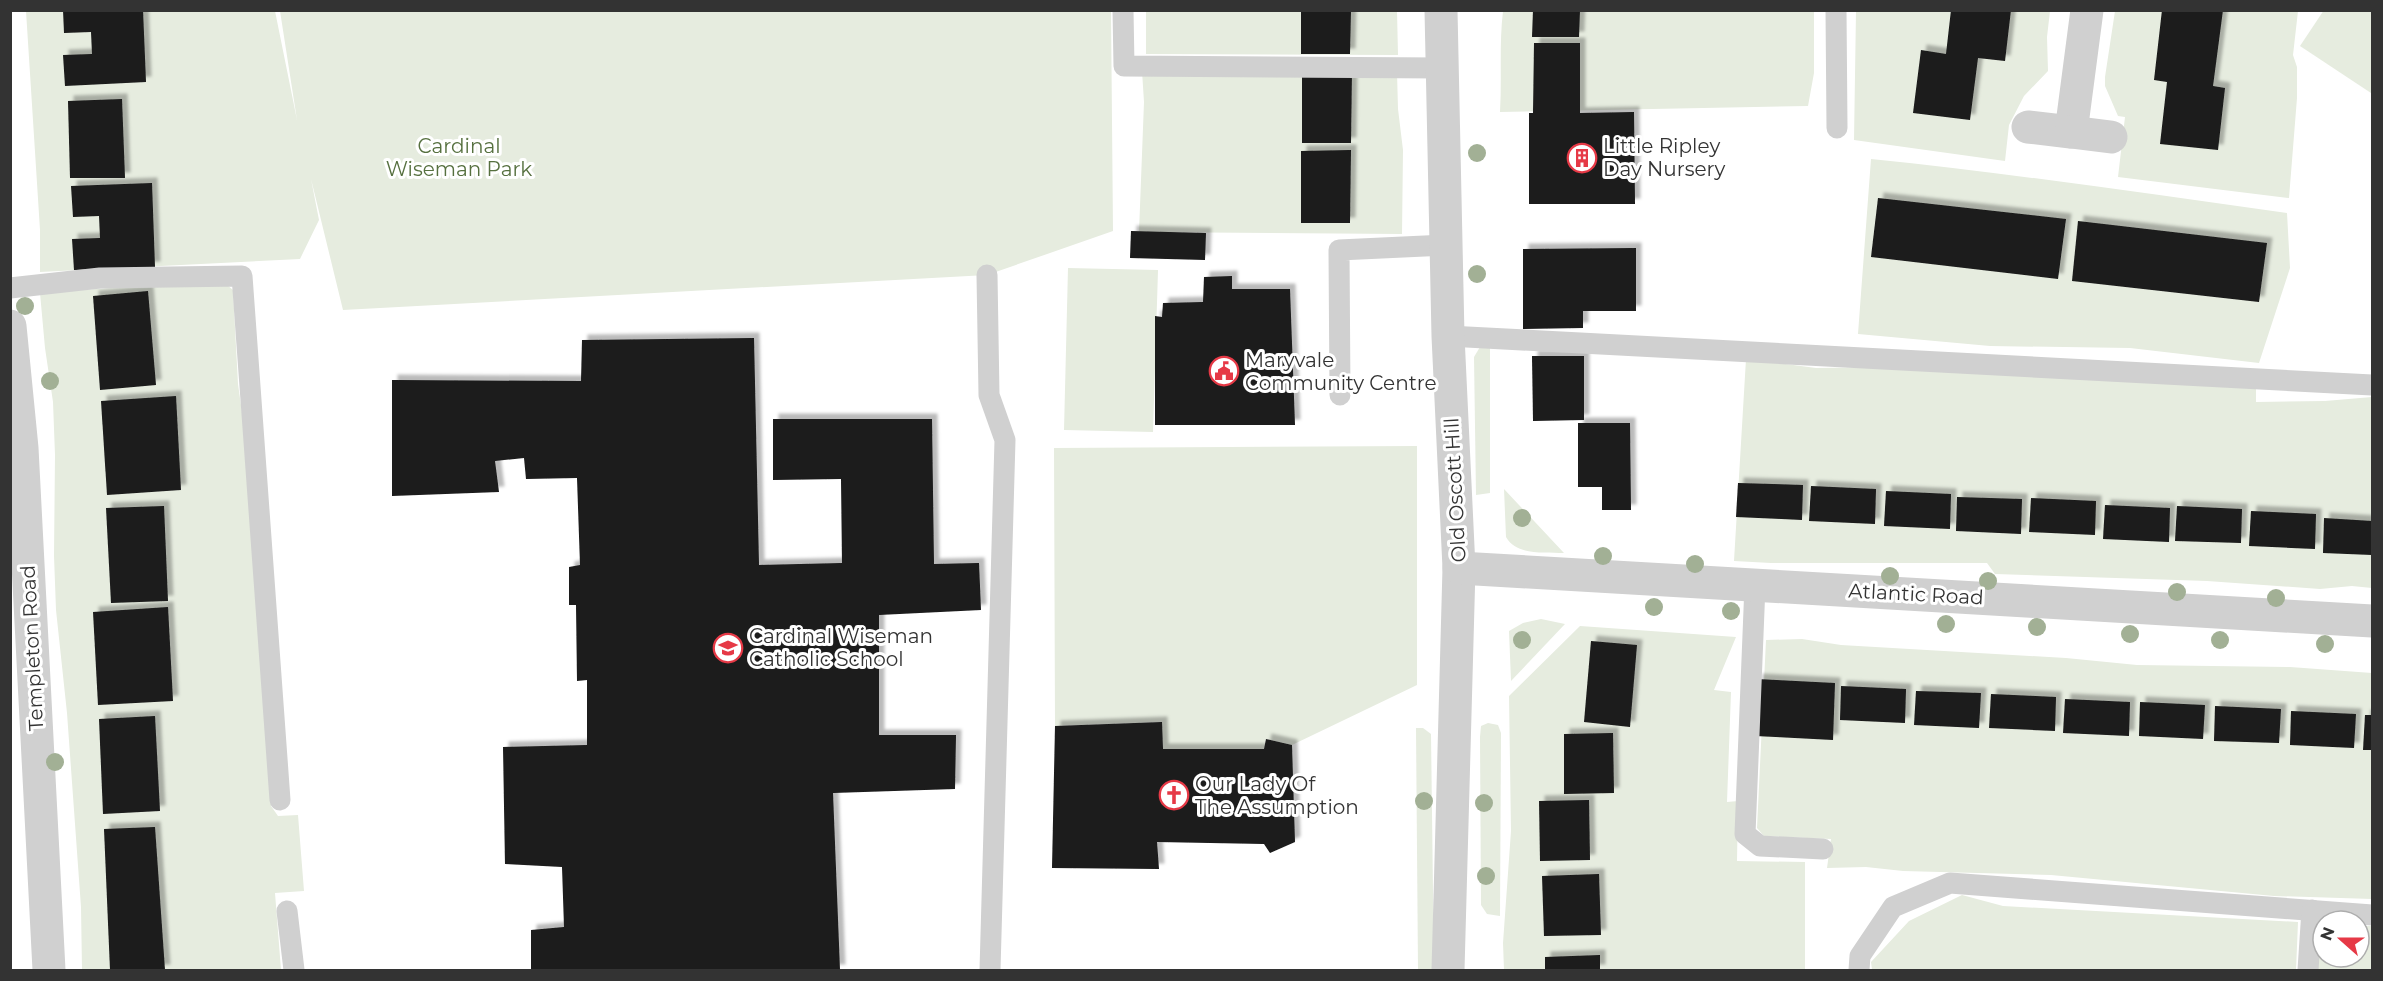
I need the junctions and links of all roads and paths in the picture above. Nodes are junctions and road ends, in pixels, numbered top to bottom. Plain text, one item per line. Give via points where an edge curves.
1 (1124, 10) edge
2 (1441, 10) edge
3 (1836, 10) edge
4 (2087, 10) edge
5 (1442, 68) junction
6 (2028, 127) dead end
7 (1837, 128) dead end
8 (2071, 132) junction
9 (2112, 137) dead end
10 (1446, 245) junction
11 (987, 276) dead end
12 (10, 288) edge
13 (10, 326) edge
14 (1448, 336) junction
15 (2373, 385) edge
16 (1340, 395) dead end
17 (16, 448) edge
18 (1459, 568) junction
19 (1755, 585) junction
20 (2373, 621) edge
21 (280, 800) dead end
22 (1823, 849) dead end
23 (2311, 910) edge
24 (286, 911) dead end
25 (2311, 925) edge
26 (49, 970) edge
27 (294, 970) edge
28 (990, 970) edge
29 (1448, 970) edge
30 (1859, 970) edge
31 (2308, 970) edge

1 - 5 lane via 1124,66
2 - 5 street, Old Oscott Hill
3 - 7 lane
4 - 8 street
5 - 10 street, Old Oscott Hill
6 - 8 street
8 - 9 street
10 - 14 street, Old Oscott Hill
10 - 16 lane via 1339,250
11 - 28 lane via 988,395 1005,440
12 - 21 lane via 100,278 242,276
13 - 17 street, Templeton Road
14 - 15 lane
14 - 18 street, Old Oscott Hill
17 - 26 street, Templeton Road
18 - 19 street, Atlantic Road
18 - 29 street, Old Oscott Hill
19 - 20 street, Atlantic Road
19 - 22 lane via 1745,834 1760,846
23 - 30 lane via 1950,883 1893,907 1860,956
24 - 27 lane
25 - 31 lane

